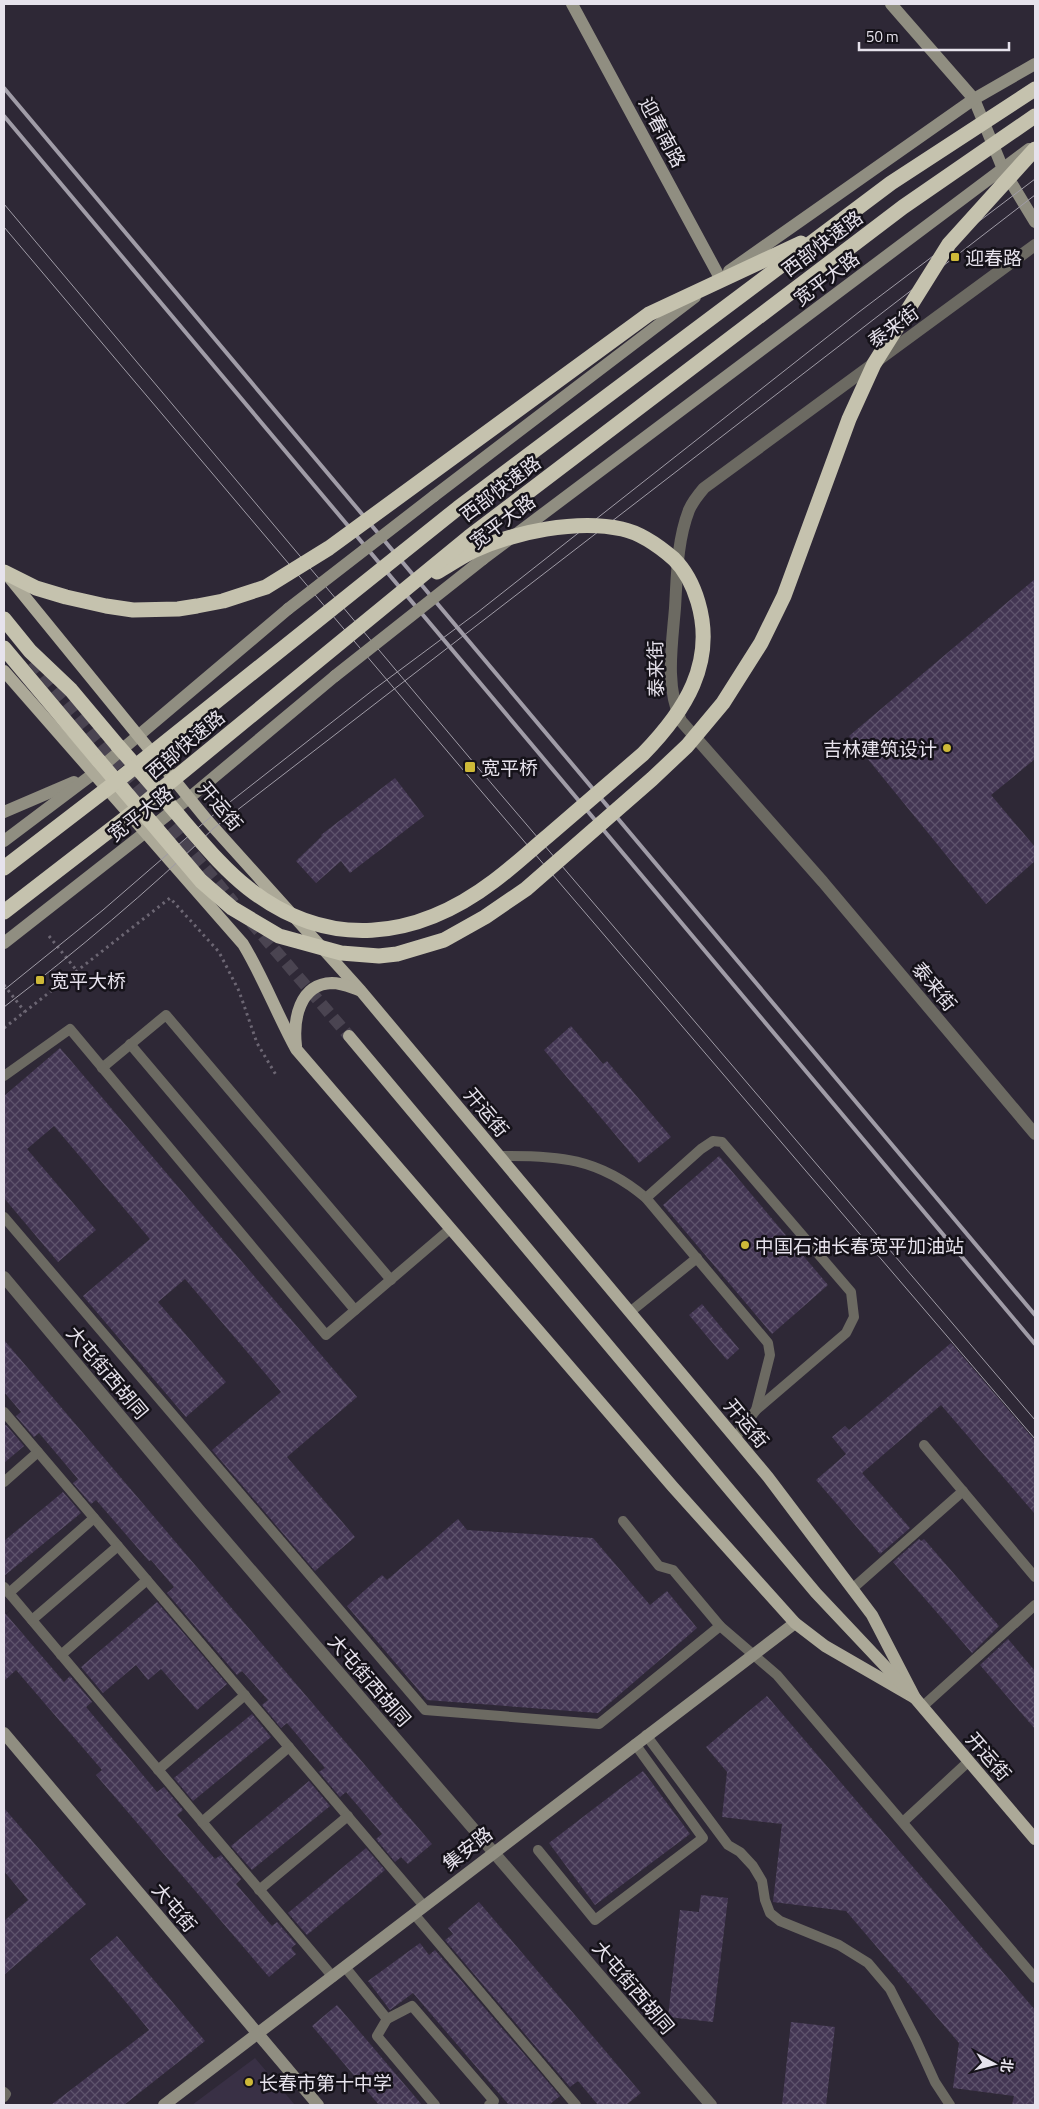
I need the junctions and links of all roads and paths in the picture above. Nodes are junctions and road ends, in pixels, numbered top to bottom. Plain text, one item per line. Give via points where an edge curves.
1 (572, 4) edge
2 (891, 4) edge
3 (1035, 64) edge
4 (1035, 89) edge
5 (974, 99) junction
6 (1035, 116) edge
7 (1035, 145) edge
8 (1035, 149) edge
9 (1003, 169) junction
10 (1035, 222) edge
11 (825, 232) junction
12 (1035, 245) edge
13 (720, 278) junction
14 (4, 571) edge
15 (398, 593) junction
16 (4, 619) edge
17 (4, 648) edge
18 (4, 672) edge
19 (140, 736) junction
20 (93, 774) junction
21 (189, 798) junction
22 (4, 812) edge
23 (146, 832) junction
24 (4, 841) edge
25 (4, 868) edge
26 (4, 912) edge
27 (49, 936) dead end
28 (4, 943) edge
29 (77, 971) junction
30 (4, 985) edge
31 (361, 991) junction
32 (25, 1012) junction
33 (4, 1028) edge
34 (349, 1036) tunnel mouth
35 (130, 1044) junction
36 (296, 1049) junction
37 (102, 1068) junction
38 (276, 1075) dead end
39 (4, 1076) edge
40 (1035, 1134) edge
41 (499, 1156) junction
42 (646, 1198) junction
43 (4, 1217) edge
44 (450, 1229) junction
45 (697, 1258) junction
46 (4, 1277) edge
47 (391, 1280) junction
48 (355, 1310) junction
49 (630, 1312) junction
50 (756, 1410) junction
51 (4, 1412) edge
52 (735, 1438) junction
53 (924, 1445) dead end
54 (38, 1452) junction
55 (4, 1482) edge
56 (963, 1491) junction
57 (94, 1518) junction
58 (623, 1521) dead end
59 (118, 1546) junction
60 (1035, 1577) edge
61 (147, 1580) junction
62 (852, 1589) junction
63 (7, 1590) edge
64 (1035, 1605) edge
65 (32, 1620) junction
66 (795, 1623) junction
67 (720, 1626) junction
68 (752, 1654) junction
69 (61, 1655) junction
70 (245, 1695) junction
71 (919, 1702) junction
72 (4, 1733) edge
73 (646, 1735) junction
74 (635, 1744) junction
75 (289, 1747) junction
76 (969, 1761) junction
77 (158, 1770) junction
78 (348, 1816) junction
79 (202, 1822) junction
80 (902, 1822) junction
81 (1035, 1839) edge
82 (538, 1850) dead end
83 (494, 1851) junction
84 (259, 1890) junction
85 (419, 1910) junction
86 (345, 1966) junction
87 (333, 1977) junction
88 (1035, 1978) edge
89 (387, 2019) junction
90 (258, 2034) junction
91 (4, 2092) edge
92 (4, 2097) edge
93 (572, 2104) edge
94 (164, 2105) edge
95 (318, 2105) edge
96 (435, 2105) edge
97 (489, 2105) edge
98 (711, 2105) edge
99 (950, 2105) edge

1 - 13 main road, 迎春南路
2 - 5 main road
3 - 5 main road
4 - 11 highway, 西部快速路, bridge via 891,183
5 - 9 main road
5 - 13 main road
6 - 15 highway, 西部快速路, bridge via 903,207
7 - 9 main road, 宽平大路
8 - 17 highway, bridge via 949,244 874,364 849,419 784,596 761,643 723,703 687,746 526,889 444,940 396,954 342,954 279,936 232,908 201,881
9 - 10 main road
9 - 21 main road, 宽平大路, bridge via 483,559 335,676
11 - 14 highway, bridge via 649,314 329,548 266,587 214,603 178,609 133,610 36,588
11 - 25 highway, 西部快速路, bridge via 458,508
12 - 40 street, 泰来街 via 696,497 679,551 670,670 675,708 681,720 823,882
13 - 19 main road, bridge via 288,609
14 - 19 main road, 开运街
15 - 16 highway, bridge via 474,551 531,532 568,526 623,529 662,549 687,574 700,610 704,648 683,705 659,738 629,766 506,871 470,897 414,924 396,929 344,930 320,926 283,911 247,887 213,855 71,690 30,651
15 - 26 highway, 西部快速路, bridge via 136,810
18 - 20 main road, 开运街
19 - 20 main road
19 - 21 main road, 开运街
20 - 22 main road
20 - 23 main road, 开运街
20 - 24 main road
21 - 23 main road, 宽平大路
21 - 31 main road, 开运街
23 - 28 main road, 宽平大路
23 - 36 main road, 开运街 via 243,944
27 - 29 path
29 - 32 path
29 - 38 path via 170,898 219,952 239,991 256,1043
30 - 32 path
31 - 36 main road via 330,983 314,989 302,1001 296,1014
31 - 41 main road, 开运街
32 - 33 path
34 - 71 main road, 开运街 via 816,1593
35 - 37 lane
35 - 47 lane via 166,1015
35 - 48 lane
36 - 44 main road, 开运街
37 - 39 lane via 70,1029
37 - 48 lane via 326,1335
41 - 42 lane via 541,1155 573,1160 603,1170
41 - 49 main road, 开运街
42 - 45 lane
42 - 50 lane via 701,1148 713,1141 722,1142 851,1292 854,1318 846,1333
43 - 67 lane via 425,1710 600,1724
44 - 47 lane
44 - 66 main road, 开运街
45 - 49 lane
45 - 50 lane via 768,1343 770,1355
46 - 83 street, 大屯街西胡同 via 200,1511
47 - 48 lane
49 - 52 main road, 开运街
50 - 52 lane
51 - 54 lane
52 - 62 main road, 开运街
53 - 56 lane
54 - 55 lane
54 - 57 lane
56 - 60 lane
56 - 62 lane
57 - 59 lane
57 - 63 lane
58 - 67 lane via 658,1566 673,1570
59 - 61 lane
59 - 65 lane
61 - 69 lane
61 - 70 lane
62 - 71 main road, 开运街 via 872,1615
63 - 65 lane
64 - 71 lane
65 - 69 lane
66 - 68 main road, 集安路
66 - 71 main road, 开运街 via 825,1646
67 - 68 lane
68 - 73 main road, 集安路
68 - 80 lane via 778,1675
69 - 77 lane
70 - 75 lane
70 - 77 lane
71 - 76 main road, 开运街
72 - 90 main road, 大屯街
73 - 74 main road, 集安路
73 - 99 lane via 728,1845 753,1866 762,1881 770,1913 780,1922 839,1944 868,1963 890,1989 935,2082
74 - 82 lane via 703,1838 595,1920
74 - 83 main road, 集安路
75 - 78 lane
75 - 79 lane
76 - 80 lane
76 - 81 main road, 开运街
77 - 79 lane
78 - 84 lane
78 - 85 lane
79 - 84 lane
80 - 88 lane
83 - 85 main road, 集安路
83 - 98 street, 大屯街西胡同
84 - 87 lane
85 - 86 main road, 集安路
85 - 93 lane
86 - 87 main road, 集安路
86 - 89 lane
87 - 90 main road, 集安路
89 - 96 lane via 377,2036
89 - 97 lane via 412,2006 494,2101
90 - 94 main road, 集安路
90 - 95 main road, 大屯街
91 - 92 lane

